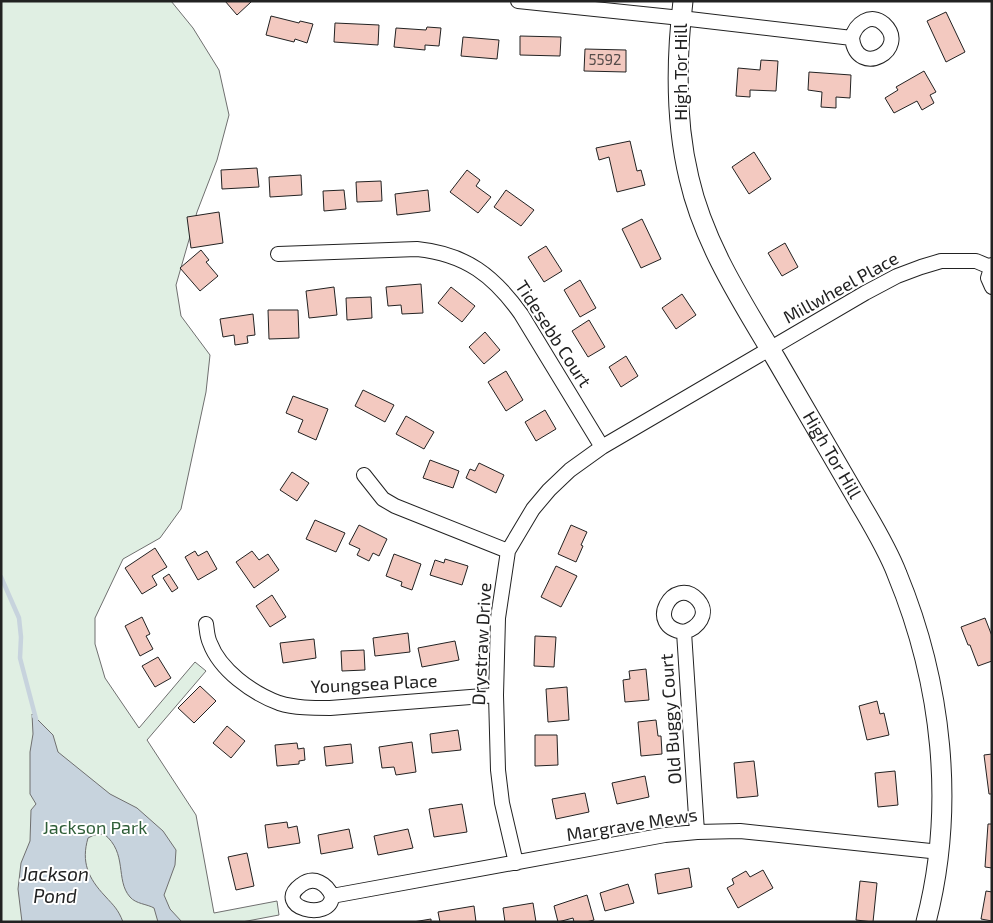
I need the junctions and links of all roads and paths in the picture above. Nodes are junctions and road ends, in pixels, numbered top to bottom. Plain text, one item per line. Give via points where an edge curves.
1 (518, 1) edge
2 (682, 9) edge
3 (852, 38) dead end
4 (278, 254) dead end
5 (991, 266) edge
6 (992, 287) edge
7 (770, 349) junction
8 (602, 447) junction
9 (364, 475) dead end
10 (508, 551) junction
11 (206, 624) dead end
12 (684, 632) dead end
13 (496, 695) junction
14 (697, 832) junction
15 (940, 852) junction
16 (516, 863) junction
17 (332, 896) dead end
18 (926, 922) edge

1 - 2 street
2 - 3 street
2 - 7 street, High Tor Hill via 678,103 689,179 715,252
4 - 8 street, Tidesebb Court via 418,249 436,251 472,264 506,293 521,314
5 - 6 street, Millwheel Place via 988,278
5 - 7 street, Millwheel Place via 976,260 960,260 920,267 897,276
7 - 8 street, Drystraw Drive
7 - 15 street, High Tor Hill via 879,538 897,572 911,611 925,657 941,751
8 - 10 street, Drystraw Drive via 570,470 550,490 533,509
9 - 10 street via 383,499 395,506
10 - 13 street, Drystraw Drive via 498,618
11 - 13 street, Youngsea Place via 209,642 226,668 246,685 280,703 330,708
12 - 14 street, Old Buggy Court
13 - 16 street, Drystraw Drive via 498,770
14 - 15 street, Margrave Mews via 740,831
14 - 16 street, Margrave Mews
15 - 18 street, High Tor Hill
16 - 17 street, Margrave Mews

